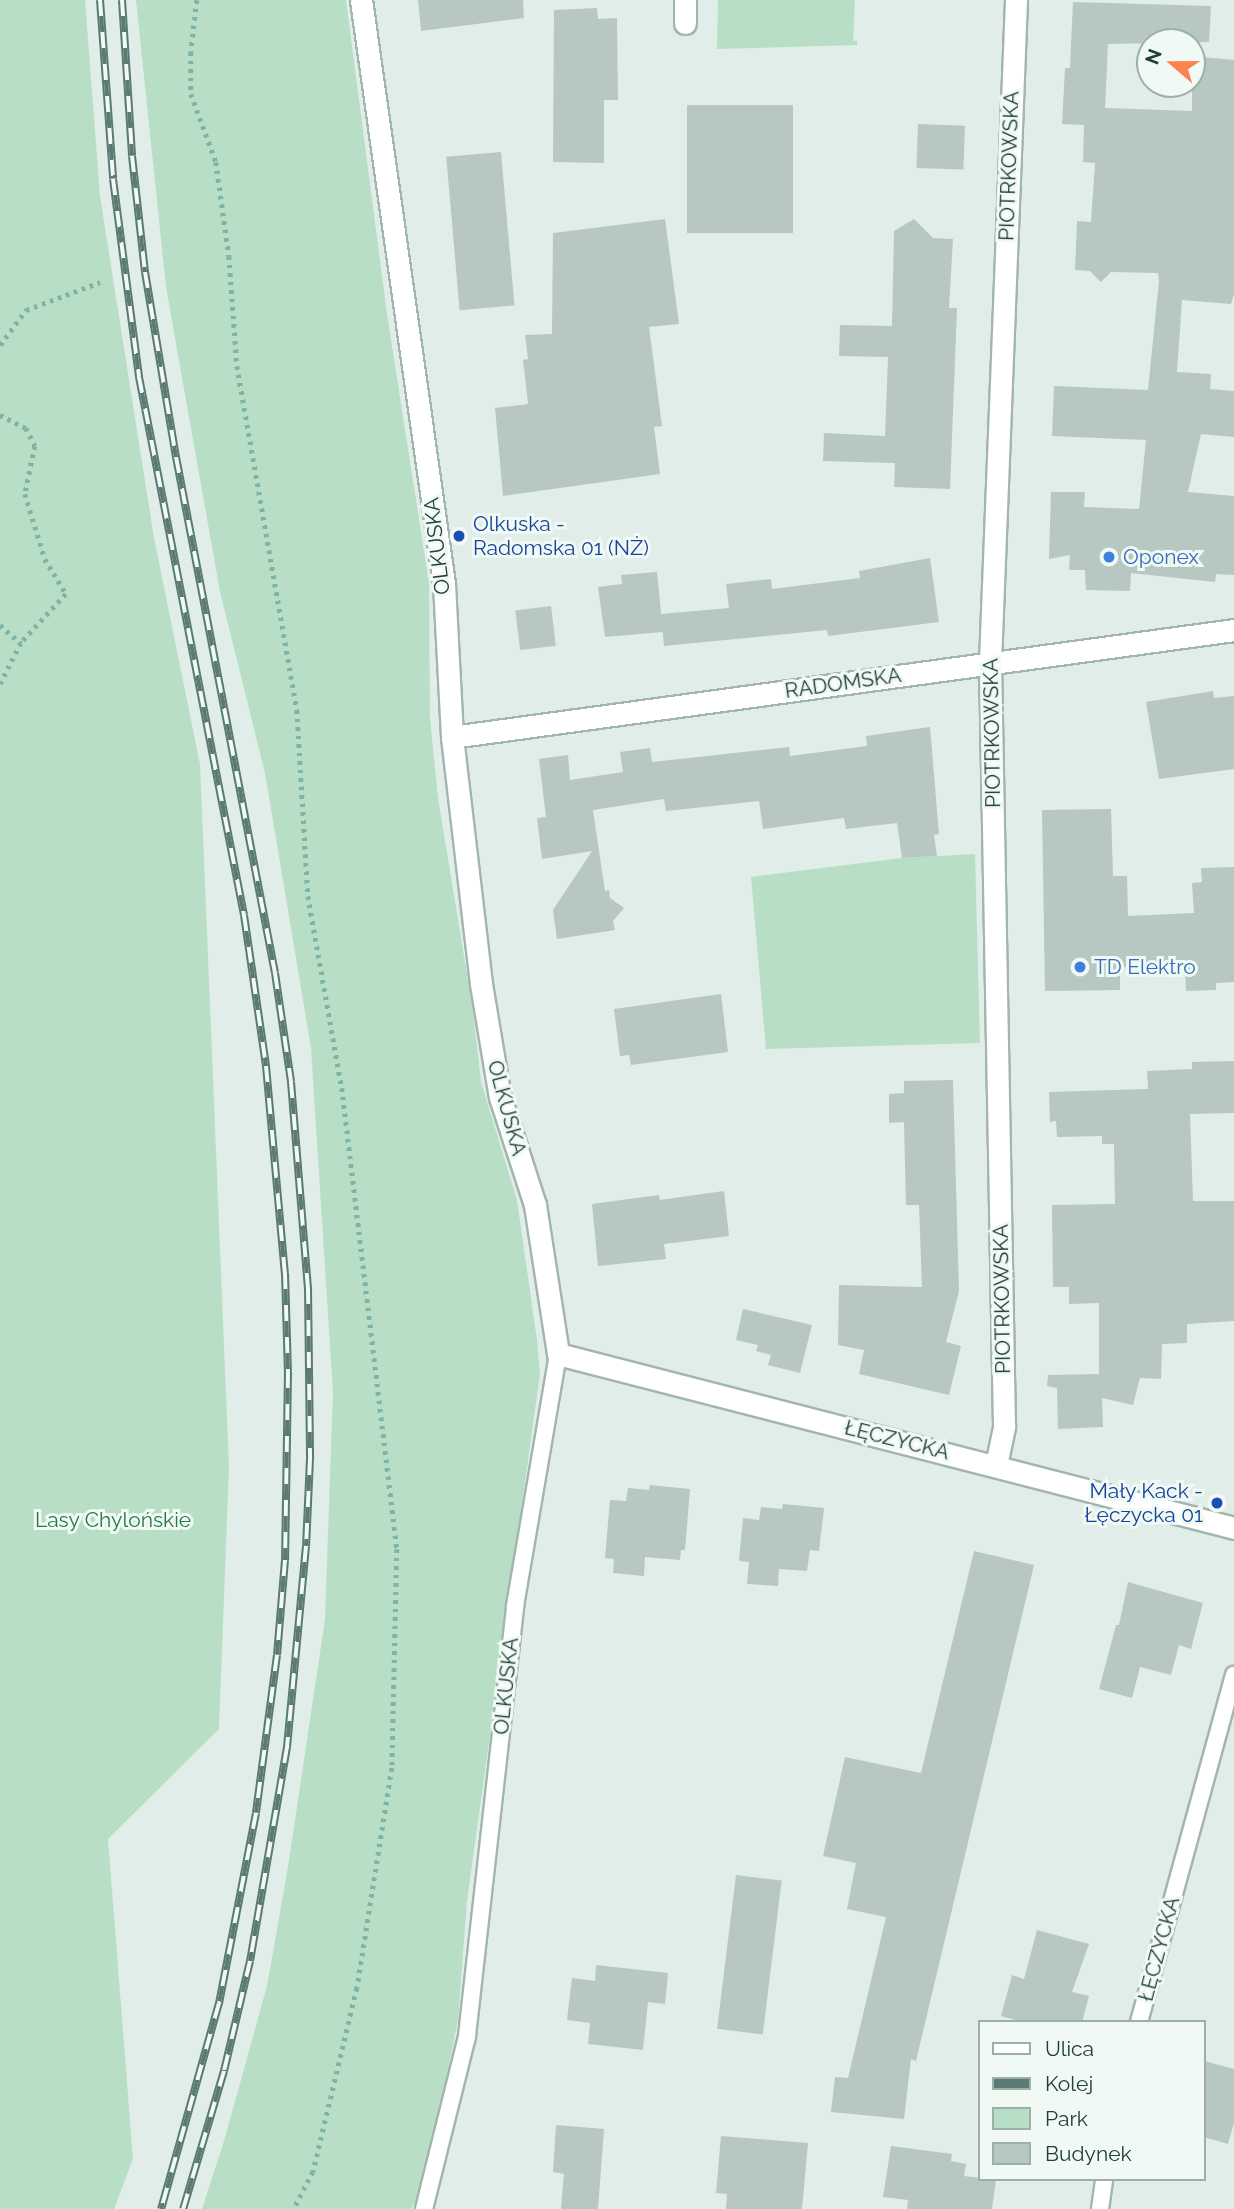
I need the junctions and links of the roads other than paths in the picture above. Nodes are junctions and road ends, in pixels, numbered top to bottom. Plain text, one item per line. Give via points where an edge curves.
1 (361, 0) edge
2 (685, 0) edge
3 (1016, 0) edge
4 (685, 23) dead end
5 (1234, 630) edge
6 (990, 662) junction
7 (452, 737) junction
8 (558, 1354) junction
9 (996, 1465) junction
10 (1234, 1528) edge
11 (1234, 1675) edge
12 (1140, 2020) edge
13 (1104, 2181) edge
14 (424, 2209) edge
15 (1100, 2209) edge

1 - 7 street, OLKUSKA via 444,584
2 - 4 street
3 - 6 street, PIOTRKOWSKA
5 - 6 street, RADOMSKA
6 - 7 street, RADOMSKA
6 - 9 street, PIOTRKOWSKA via 1004,1426
7 - 8 street, OLKUSKA via 500,1097 536,1205
8 - 9 street, ŁĘCZYCKA
8 - 14 lane, OLKUSKA via 515,1606 467,2036
9 - 10 street, ŁĘCZYCKA
11 - 12 lane, ŁĘCZYCKA
13 - 15 lane

